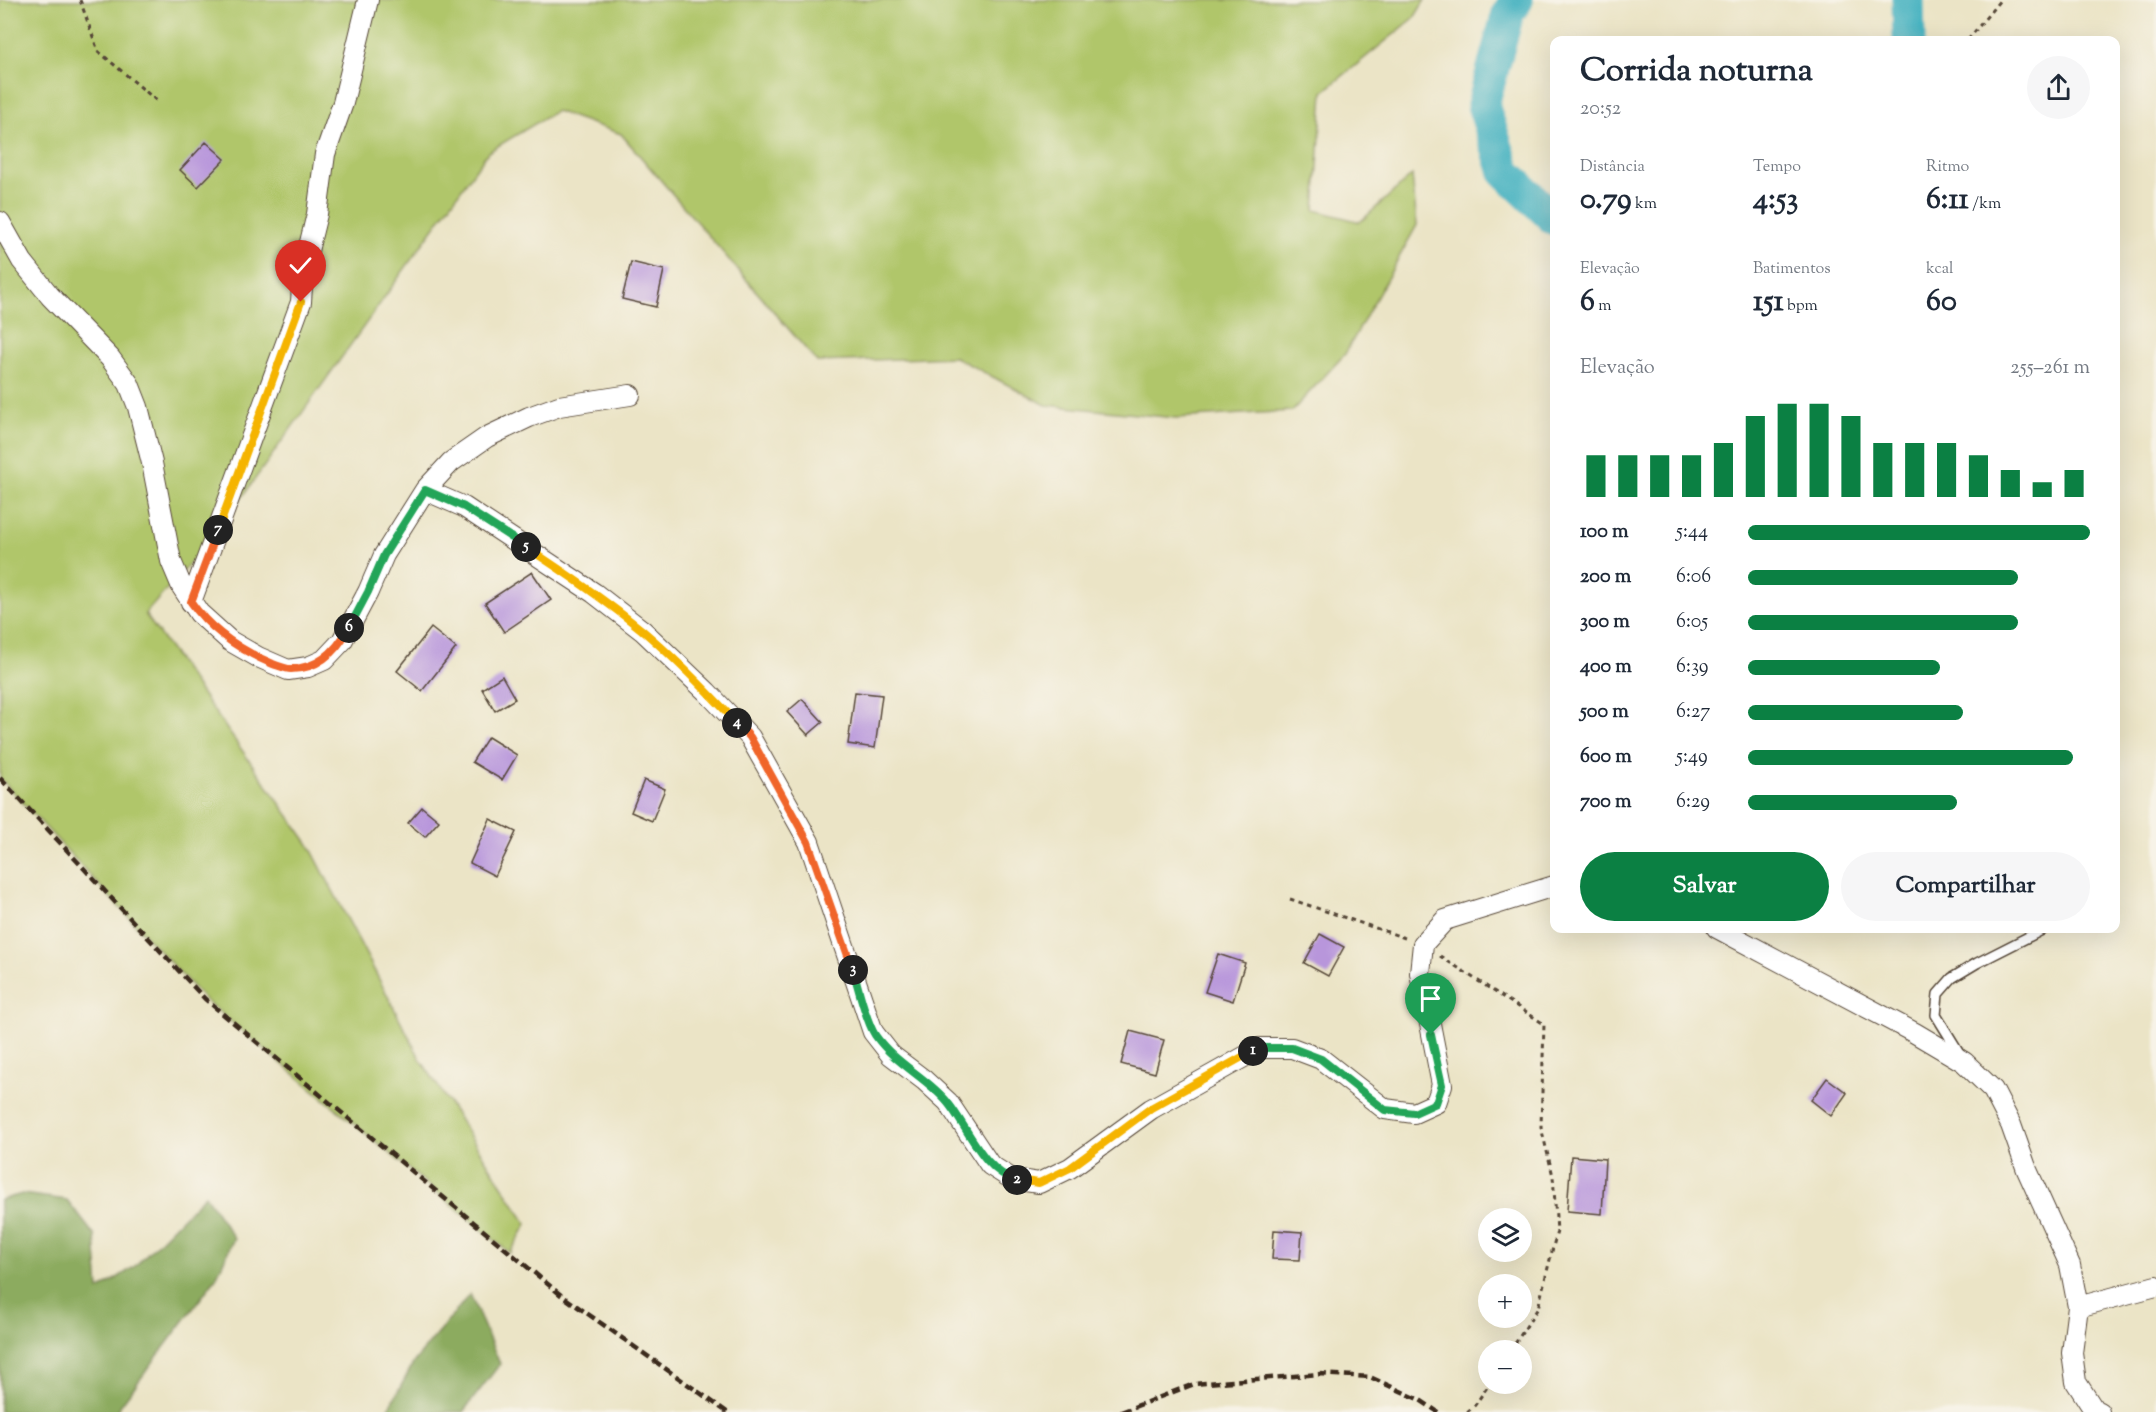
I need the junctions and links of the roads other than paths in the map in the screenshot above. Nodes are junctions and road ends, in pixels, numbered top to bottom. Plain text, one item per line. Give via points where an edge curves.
1 (368, 0) edge
2 (0, 222) edge
3 (630, 395) dead end
4 (425, 490) junction
5 (191, 602) junction
6 (1550, 887) edge
7 (1726, 933) edge
8 (2036, 933) edge
9 (1964, 1062) junction
10 (2156, 1287) edge
11 (2078, 1307) junction
12 (2098, 1412) edge

1 - 5 street via 343,103 325,154 301,302
2 - 5 street via 22,261 129,384 152,463 171,561
3 - 4 street via 559,406 529,417 487,437 451,462
4 - 5 street via 384,555 342,641 324,660 288,670 258,657 230,641
4 - 6 street via 464,507 594,593 643,631 750,737 808,842 873,1032 891,1055 948,1102 990,1165 1012,1179 1039,1183 1070,1168 1151,1108 1260,1048 1292,1048 1321,1059 1385,1110 1414,1113 1436,1103 1442,1085 1420,973 1423,944 1445,920
7 - 9 street
8 - 9 lane via 1952,978 1938,994 1936,1015
9 - 11 street via 1993,1090 2011,1125 2070,1265
10 - 11 street
11 - 12 street via 2072,1353 2076,1382

